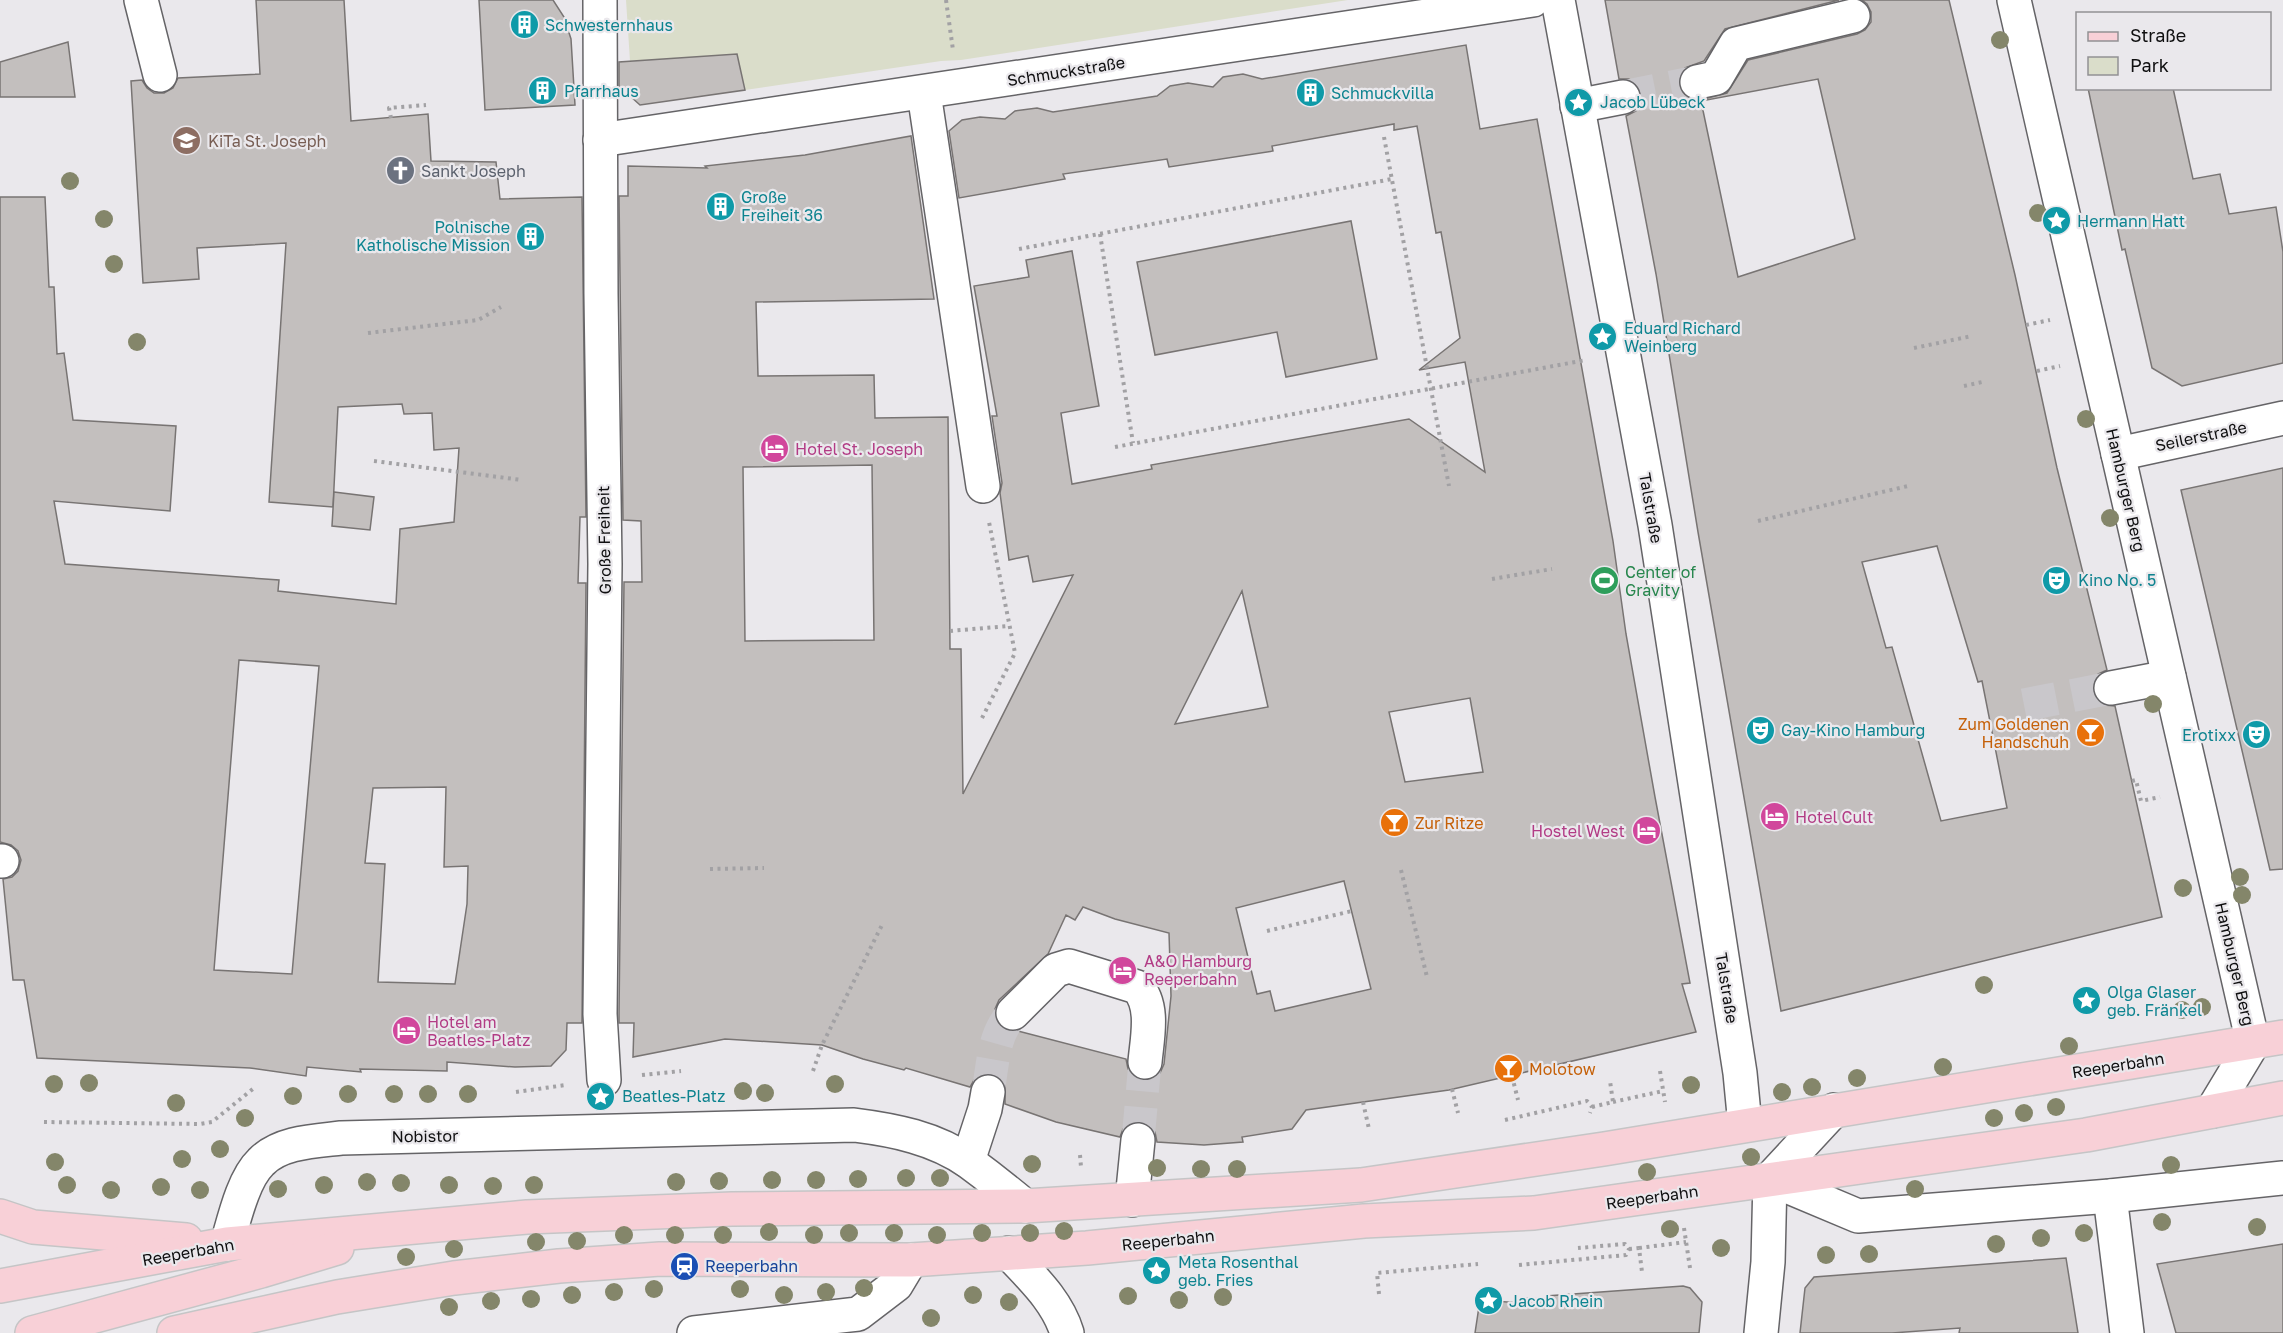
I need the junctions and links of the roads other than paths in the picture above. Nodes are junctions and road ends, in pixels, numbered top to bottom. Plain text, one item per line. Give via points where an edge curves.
1 (141, 0) edge
2 (600, 0) edge
3 (1533, 0) edge
4 (1558, 0) edge
5 (2014, 0) edge
6 (1853, 16) dead end
7 (160, 75) dead end
8 (1697, 82) tunnel mouth
9 (924, 93) junction
10 (1623, 97) tunnel mouth
11 (1577, 106) junction
12 (600, 140) junction
13 (2283, 418) edge
14 (2118, 454) junction
15 (983, 486) dead end
16 (2169, 677) junction
17 (2111, 688) tunnel mouth
18 (1013, 1012) tunnel mouth
19 (2268, 1040) edge
20 (1145, 1062) tunnel mouth
21 (604, 1080) road end
22 (988, 1092) tunnel mouth
23 (2283, 1098) edge
24 (1834, 1110) junction
25 (2212, 1111) junction
26 (1745, 1125) junction
27 (1138, 1140) tunnel mouth
28 (968, 1161) junction
29 (2283, 1178) edge
30 (1770, 1179) junction
31 (2110, 1196) junction
32 (1132, 1200) junction
33 (1025, 1206) junction
34 (0, 1216) edge
35 (398, 1228) junction
36 (227, 1244) junction
37 (1008, 1252) junction
38 (911, 1260) junction
39 (261, 1271) junction
40 (0, 1286) edge
41 (246, 1325) edge
42 (32, 1333) edge
43 (174, 1333) edge
44 (694, 1333) edge
45 (1067, 1333) edge
46 (1761, 1333) edge
47 (2127, 1333) edge

1 - 7 street
2 - 12 street, Große Freiheit
3 - 9 street, Schmuckstraße
4 - 11 street, Talstraße
5 - 14 street, Hamburger Berg
6 - 8 street via 1736,44 1716,78
9 - 12 street, Schmuckstraße
9 - 15 street
10 - 11 street
11 - 26 street, Talstraße via 1655,525
12 - 21 street, Große Freiheit via 605,564 600,1014
13 - 14 street, Seilerstraße
14 - 16 street, Hamburger Berg
16 - 17 street
16 - 19 street, Hamburger Berg
18 - 20 street via 1056,970 1069,966 1137,987 1144,994 1148,1021
19 - 24 main road, Reeperbahn
19 - 25 street, Hamburger Berg
22 - 28 street
23 - 25 main road, Reeperbahn
24 - 26 main road, Reeperbahn
24 - 30 street
25 - 30 main road, Reeperbahn via 2086,1135
26 - 32 main road, Reeperbahn via 1362,1185
27 - 32 street
28 - 33 street
28 - 36 street, Nobistor via 910,1135 854,1125 341,1138 299,1144 275,1152 261,1162 240,1201
29 - 31 street
30 - 31 street via 1858,1216
30 - 37 main road, Reeperbahn via 1534,1213 1364,1221
30 - 46 street
31 - 47 street
32 - 33 main road, Reeperbahn
33 - 35 main road, Reeperbahn via 709,1209 526,1217
34 - 36 main road via 33,1227
35 - 36 main road, Reeperbahn
35 - 39 main road
36 - 40 main road, Reeperbahn
37 - 38 main road, Reeperbahn
37 - 45 street via 1053,1303
38 - 41 main road, Reeperbahn via 660,1259 559,1266 337,1297
38 - 44 street via 896,1285 858,1314
39 - 41 main road via 246,1287 240,1301
39 - 42 main road
41 - 43 main road, Reeperbahn

